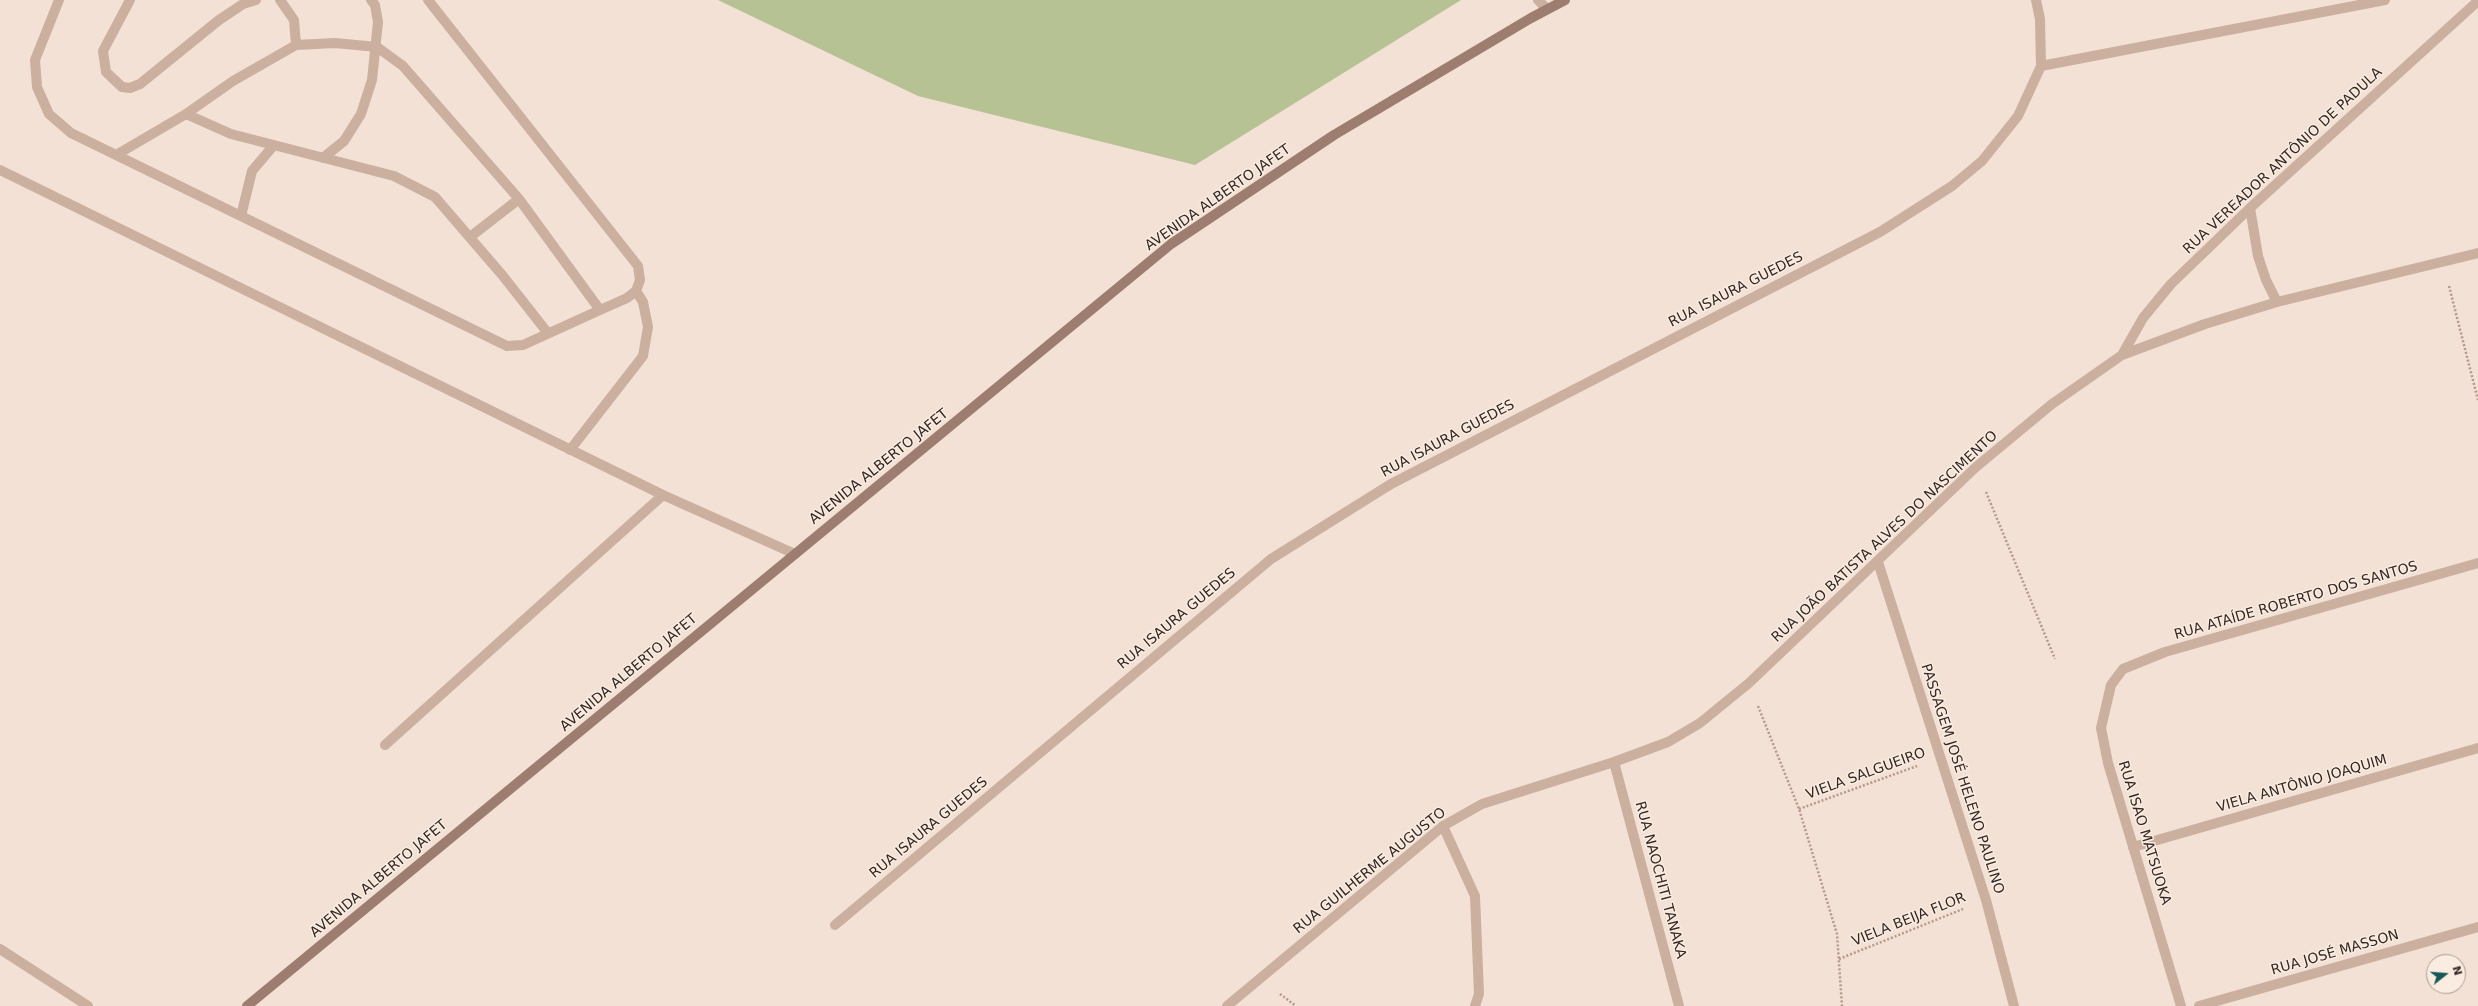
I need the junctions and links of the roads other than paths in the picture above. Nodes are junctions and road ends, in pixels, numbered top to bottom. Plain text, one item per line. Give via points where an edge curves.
1 (59, 0) edge
2 (130, 0) edge
3 (256, 0) edge
4 (280, 0) edge
5 (371, 0) edge
6 (428, 0) edge
7 (1538, 0) edge
8 (1565, 0) edge
9 (2036, 0) edge
10 (2385, 0) edge
11 (2478, 1) edge
12 (1547, 10) junction
13 (296, 46) junction
14 (377, 47) junction
15 (2041, 66) junction
16 (186, 114) junction
17 (274, 145) junction
18 (116, 155) junction
19 (323, 158) junction
20 (0, 170) edge
21 (519, 199) junction
22 (2250, 208) junction
23 (241, 216) junction
24 (470, 237) junction
25 (2478, 253) edge
26 (636, 291) junction
27 (2277, 302) junction
28 (600, 310) junction
29 (547, 332) junction
30 (2122, 355) junction
31 (570, 450) junction
32 (663, 495) junction
33 (795, 554) junction
34 (1878, 562) junction
35 (2478, 563) edge
36 (2123, 669) joint
37 (385, 745) dead end
38 (2478, 748) edge
39 (1614, 762) junction
40 (1443, 826) junction
41 (2133, 847) junction
42 (835, 924) dead end
43 (2478, 927) edge
44 (0, 949) edge
45 (88, 1006) edge
46 (247, 1006) edge
47 (1227, 1006) edge
48 (1476, 1006) edge
49 (1679, 1006) edge
50 (2014, 1006) edge
51 (2181, 1006) edge
52 (2199, 1006) edge

1 - 18 street via 35,60 37,87 49,114 71,133
2 - 3 street via 103,52 106,72 122,87 130,88 140,84 219,20 243,4
4 - 13 street via 294,20
5 - 14 street via 378,22
6 - 26 street via 630,254 638,266 640,280
7 - 12 street
8 - 12 street, AVENIDA ALBERTO JAFET
9 - 15 street, RUA ISAURA GUEDES via 2040,19
10 - 15 street
11 - 22 street, RUA VEREADOR ANTÔNIO DE PADULA
12 - 33 street, AVENIDA ALBERTO JAFET via 1334,135 1171,244
13 - 14 street via 335,43
13 - 16 street via 233,81
14 - 19 street via 372,80 361,114 344,141
14 - 21 street via 403,66
15 - 42 street, RUA ISAURA GUEDES via 2018,116 1982,161 1952,186 1880,232 1391,484 1271,559
16 - 17 street via 231,134
16 - 18 street
17 - 19 street
17 - 23 street via 252,171
18 - 23 street
19 - 24 street via 394,176 415,186 435,197
20 - 31 street
21 - 24 street
21 - 28 street
22 - 27 street via 2258,256
22 - 30 street, RUA VEREADOR ANTÔNIO DE PADULA via 2171,284 2143,318
23 - 29 street via 507,346 523,345
24 - 29 street
25 - 27 street, RUA JOÃO BATISTA ALVES DO NASCIMENTO
26 - 28 street
26 - 31 street via 643,302 648,327 643,356
27 - 30 street, RUA JOÃO BATISTA ALVES DO NASCIMENTO via 2205,324
28 - 29 street
30 - 34 street, RUA JOÃO BATISTA ALVES DO NASCIMENTO via 2052,404 1976,467
31 - 32 street
32 - 33 street
32 - 37 street
33 - 46 street, AVENIDA ALBERTO JAFET
34 - 39 street, RUA JOÃO BATISTA ALVES DO NASCIMENTO via 1749,683 1700,723 1668,742
34 - 50 street, PASSAGEM JOSÉ HELENO PAULINO via 1986,900
35 - 36 street, RUA ATAÍDE ROBERTO DOS SANTOS via 2165,652
36 - 41 street, RUA ISAO MATSUOKA via 2111,685 2101,728 2108,763
38 - 41 street, VIELA ANTÔNIO JOAQUIM
39 - 40 street, RUA GUILHERME AUGUSTO via 1482,804
39 - 49 street, RUA NAOCHITI TANAKA
40 - 47 street, RUA GUILHERME AUGUSTO
40 - 48 street via 1475,896 1479,994
41 - 51 street, RUA ISAO MATSUOKA
43 - 52 street, RUA JOSÉ MASSON
44 - 45 street

